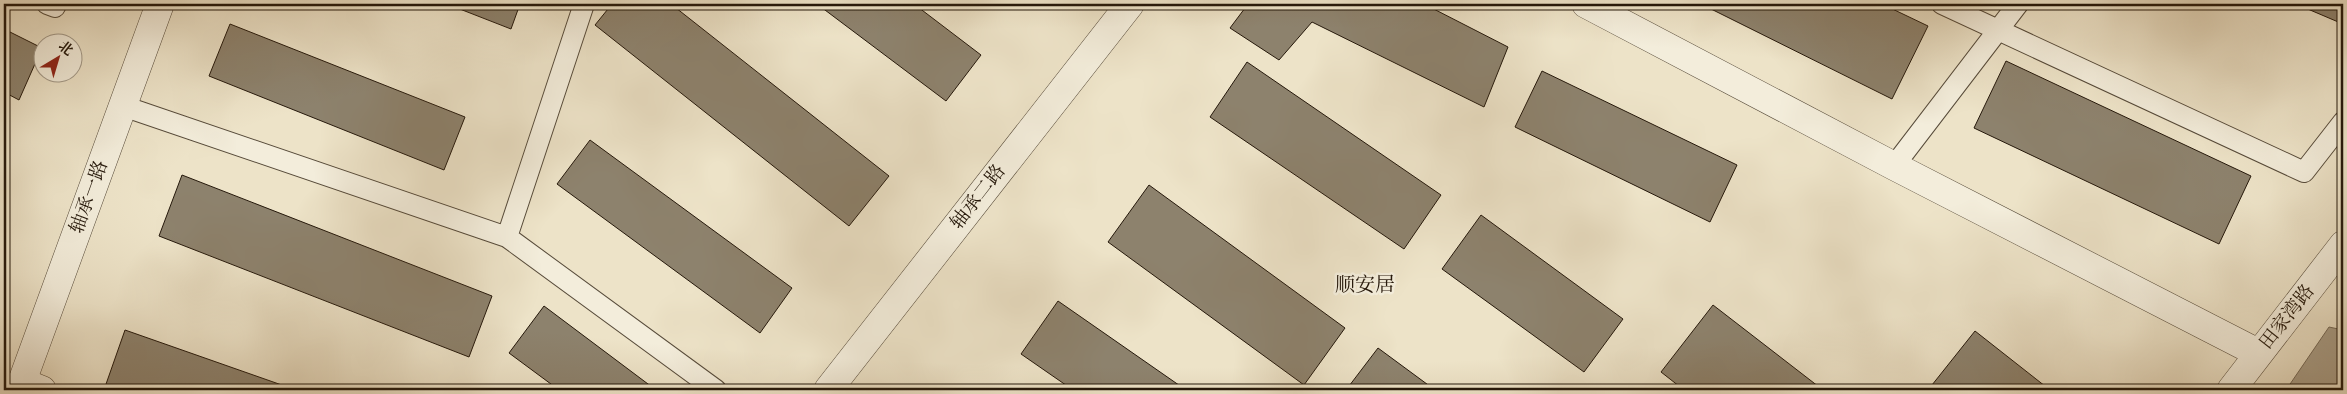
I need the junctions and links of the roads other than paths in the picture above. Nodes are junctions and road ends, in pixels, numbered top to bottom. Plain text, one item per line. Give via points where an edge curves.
1 (160, 4) edge
2 (584, 4) edge
3 (1130, 4) edge
4 (1586, 4) edge
5 (1942, 4) edge
6 (2018, 4) edge
7 (1997, 30) junction
8 (122, 106) junction
9 (2343, 122) edge
10 (1894, 166) junction
11 (507, 237) junction
12 (2343, 245) edge
13 (2258, 353) junction
14 (28, 388) edge
15 (716, 390) edge
16 (828, 390) edge
17 (2231, 390) edge

1 - 8 street, 轴承一路
2 - 11 lane
3 - 16 street, 轴承二路
4 - 10 street
5 - 7 lane
6 - 7 lane
7 - 9 lane via 2304,172
7 - 10 lane
8 - 11 lane
8 - 14 street, 轴承一路
10 - 13 street
11 - 15 lane
12 - 13 street, 田家湾路
13 - 17 street, 田家湾路

